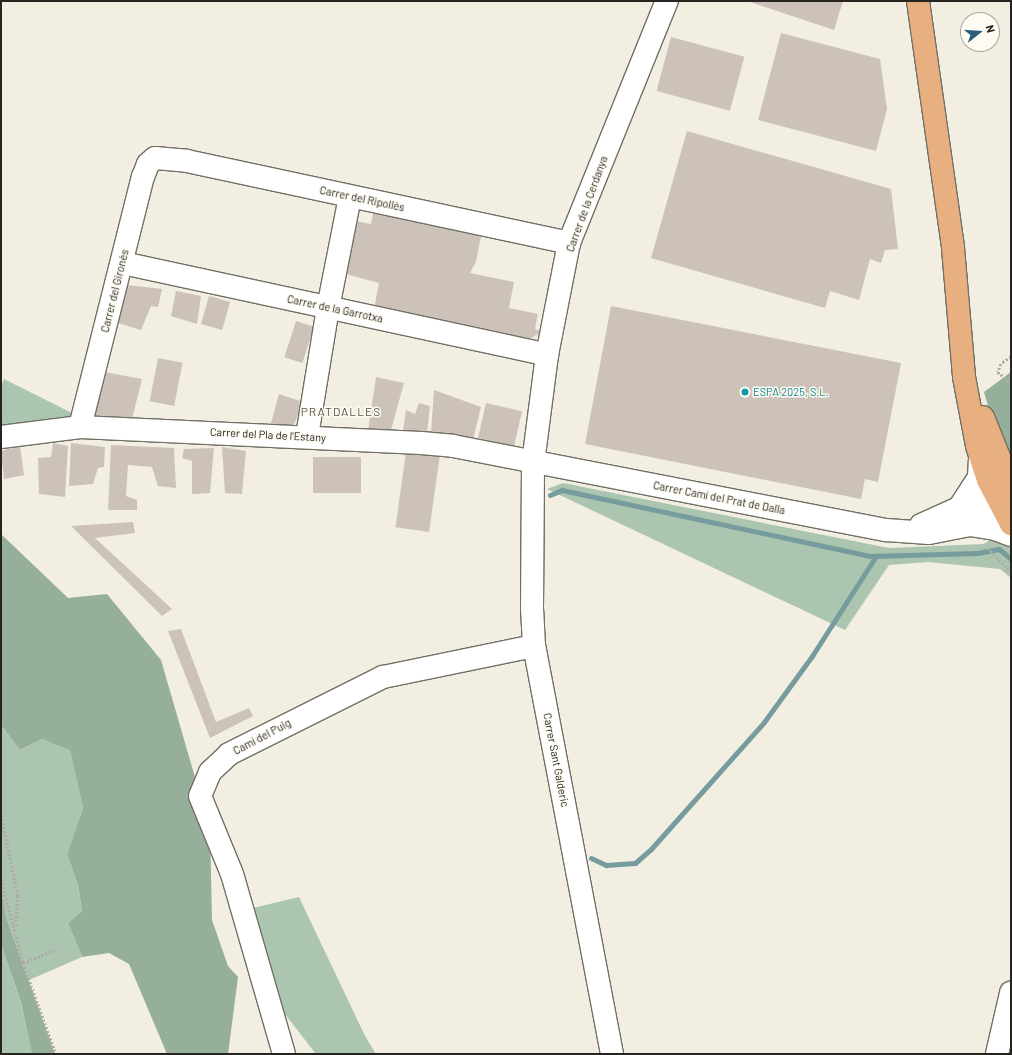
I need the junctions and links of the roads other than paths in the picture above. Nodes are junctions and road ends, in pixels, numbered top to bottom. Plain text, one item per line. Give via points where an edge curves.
1 (667, 1) edge
2 (918, 1) edge
3 (928, 1) edge
4 (927, 54) junction
5 (155, 158) joint
6 (350, 196) junction
7 (570, 243) junction
8 (123, 263) junction
9 (328, 308) junction
10 (962, 334) junction
11 (547, 355) junction
12 (986, 426) joint
13 (80, 427) junction
14 (307, 436) junction
15 (1, 437) edge
16 (980, 456) junction
17 (533, 464) junction
18 (1007, 500) edge
19 (964, 516) junction
20 (1011, 524) edge
21 (1011, 535) edge
22 (534, 646) junction
23 (1011, 993) edge
24 (284, 1054) edge
25 (612, 1054) edge
26 (997, 1054) edge

1 - 7 street, Carrer de la Cerdanya
2 - 4 main road
3 - 4 main road
4 - 10 main road
5 - 6 street, Carrer del Ripollès via 187,161
5 - 8 street, Carrer del Gironès via 148,164 143,177
6 - 7 street, Carrer del Ripollès
6 - 9 street
7 - 11 street, Carrer de la Cerdanya
8 - 9 street, Carrer de la Garrotxa
8 - 13 street, Carrer del Gironès
9 - 11 street, Carrer de la Garrotxa
9 - 14 street
10 - 12 main road
10 - 16 main road via 964,377
11 - 17 street, Carrer de la Cerdanya
12 - 18 street via 987,448
13 - 14 street, Carrer del Pla de l'Estany
13 - 15 street, Carrer del Pla de l'Estany
14 - 17 street, Carrer del Pla de l'Estany via 453,446
16 - 18 main road
16 - 19 street via 979,477
17 - 19 street, Carrer Camí del Prat de Dalla via 886,530 906,531
17 - 22 street, Carrer Sant Galderic
18 - 19 street
18 - 20 main road
19 - 21 street
22 - 24 street, Camí del Puig via 383,677 229,754 210,772 200,796 232,874
22 - 25 street, Carrer Sant Galderic
23 - 26 street

